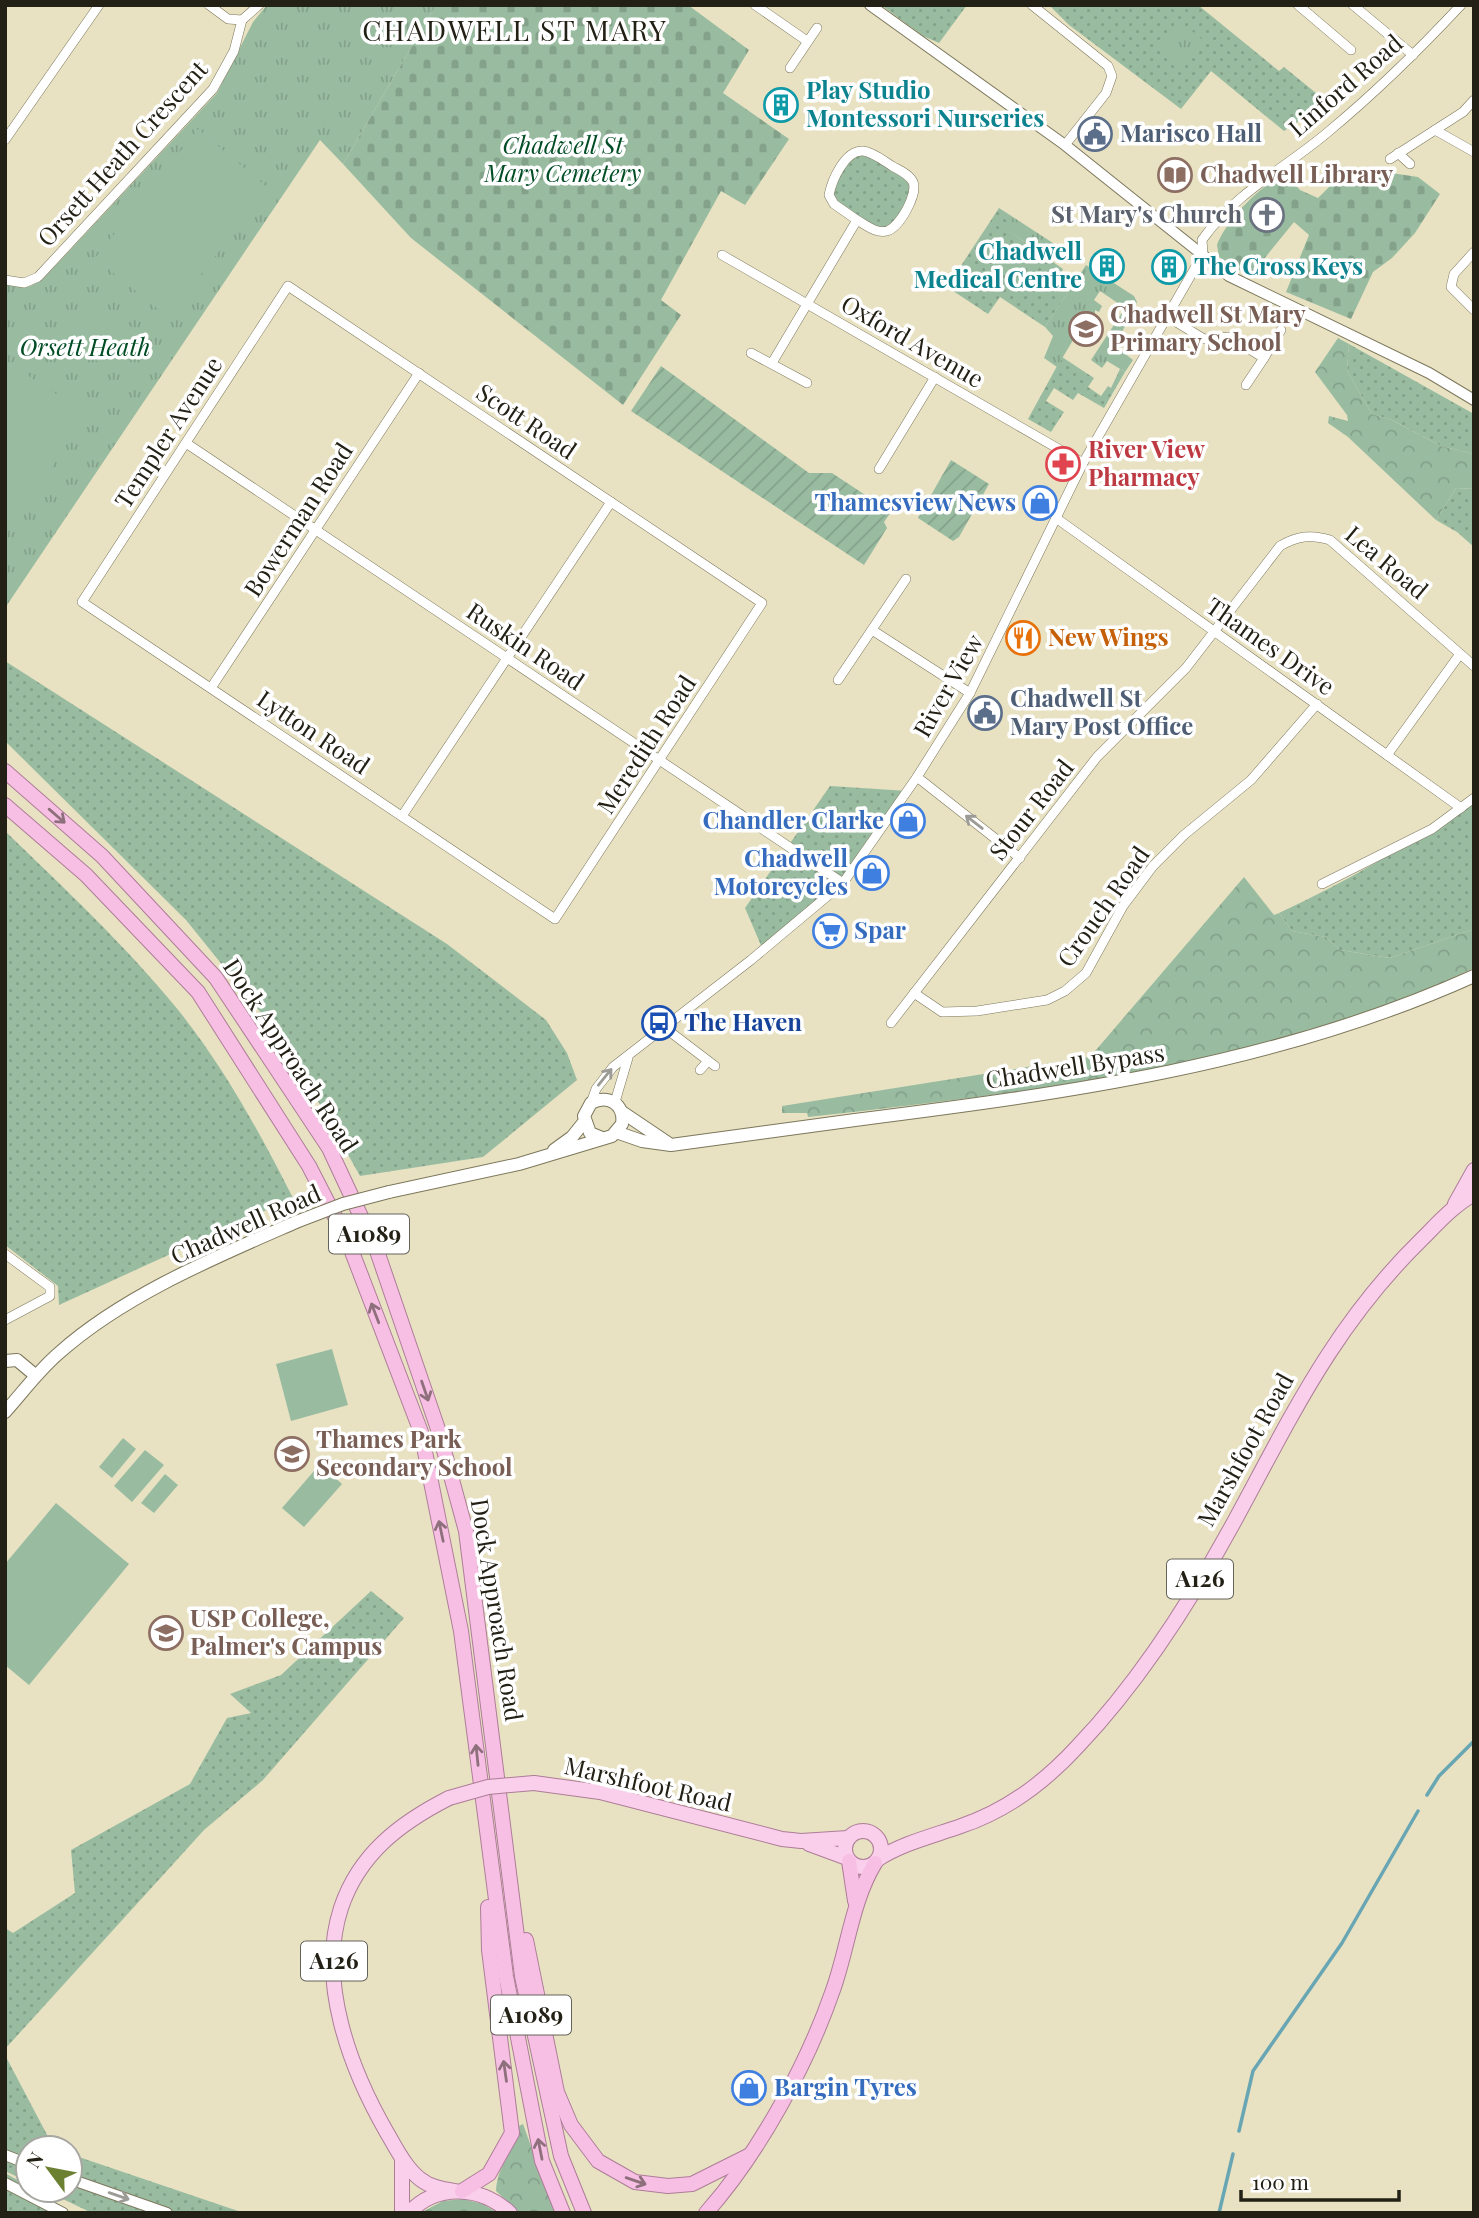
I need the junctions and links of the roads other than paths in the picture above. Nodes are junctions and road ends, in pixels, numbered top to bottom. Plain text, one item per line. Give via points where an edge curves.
1 (99, 5) edge
2 (209, 5) edge
3 (259, 5) edge
4 (755, 5) edge
5 (870, 5) edge
6 (1032, 5) edge
7 (1298, 5) edge
8 (1353, 5) edge
9 (1461, 5) edge
10 (242, 20) junction
11 (817, 28) dead end
12 (807, 41) junction
13 (1351, 50) dead end
14 (1413, 55) junction
15 (790, 68) dead end
16 (1474, 100) edge
17 (1435, 130) junction
18 (5, 140) edge
19 (1065, 145) junction
20 (1474, 152) edge
21 (1410, 164) dead end
22 (857, 220) junction
23 (1474, 252) edge
24 (1203, 254) junction
25 (722, 255) dead end
26 (5, 280) edge
27 (288, 286) joint
28 (806, 304) junction
29 (1474, 310) edge
30 (1168, 317) junction
31 (1281, 330) dead end
32 (751, 353) dead end
33 (1264, 358) junction
34 (772, 363) junction
35 (419, 373) junction
36 (934, 377) junction
37 (807, 383) dead end
38 (1246, 385) dead end
39 (1474, 400) edge
40 (186, 443) junction
41 (1083, 463) junction
42 (879, 469) dead end
43 (611, 502) junction
44 (1056, 518) junction
45 (316, 530) junction
46 (906, 579) dead end
47 (82, 602) joint
48 (753, 617) joint
49 (872, 630) junction
50 (1216, 632) junction
51 (1460, 654) junction
52 (507, 658) junction
53 (1474, 666) edge
54 (838, 680) dead end
55 (211, 688) junction
56 (970, 693) junction
57 (1317, 704) junction
58 (1387, 755) junction
59 (660, 760) junction
60 (5, 771) edge
61 (917, 778) junction
62 (1474, 798) edge
63 (5, 805) edge
64 (1461, 808) junction
65 (402, 816) junction
66 (1020, 858) junction
67 (843, 883) junction
68 (1322, 884) dead end
69 (522, 896) joint
70 (1474, 976) edge
71 (914, 993) junction
72 (890, 1022) dead end
73 (665, 1028) junction
74 (628, 1058) junction
75 (701, 1070) dead end
76 (591, 1103) junction
77 (618, 1107) junction
78 (584, 1122) junction
79 (616, 1132) junction
80 (602, 1138) junction
81 (671, 1145) junction
82 (546, 1157) junction
83 (1474, 1170) edge
84 (1474, 1194) edge
85 (1450, 1211) junction
86 (5, 1254) edge
87 (5, 1320) edge
88 (5, 1361) edge
89 (35, 1375) junction
90 (5, 1412) edge
91 (499, 1812) junction
92 (873, 1834) junction
93 (848, 1838) junction
94 (926, 1838) junction
95 (486, 1840) junction
96 (801, 1841) junction
97 (848, 1860) junction
98 (876, 1861) junction
99 (855, 1913) junction
100 (748, 2156) junction
101 (402, 2160) junction
102 (5, 2183) edge
103 (84, 2184) edge
104 (458, 2191) junction
105 (63, 2213) edge
106 (167, 2213) edge
107 (402, 2213) edge
108 (409, 2213) edge
109 (510, 2213) edge
110 (563, 2213) edge
111 (584, 2213) edge
112 (706, 2213) edge

1 - 18 street
2 - 10 street via 228,19
3 - 10 street
4 - 12 street
5 - 19 street
6 - 19 street via 1108,66 1112,76 1105,93
7 - 13 street
8 - 14 street
9 - 14 street, Linford Road
10 - 26 street, Orsett Heath Crescent via 234,51 204,99 38,278 24,283
11 - 12 street
12 - 15 street
14 - 24 street, Linford Road via 1326,134 1229,206 1202,240
16 - 17 street
17 - 20 street
17 - 21 street via 1394,156
19 - 24 street
22 - 22 street via 829,195 847,158 866,151 909,176 914,193 896,225 886,231
22 - 28 street
23 - 29 street via 1454,274 1451,286
24 - 30 street, River View
24 - 39 street via 1229,276 1429,373
25 - 28 street, Oxford Avenue
27 - 35 street, Scott Road
27 - 40 street, Templer Avenue
28 - 34 street
28 - 36 street, Oxford Avenue
30 - 33 street via 1204,339 1229,337
30 - 41 street, River View
31 - 33 street
32 - 34 street
33 - 38 street
34 - 37 street
35 - 43 street, Scott Road
35 - 45 street, Bowerman Road
36 - 41 street, Oxford Avenue
36 - 42 street
40 - 45 street, Ruskin Road
40 - 47 street, Templer Avenue
41 - 44 street, River View
43 - 48 street, Scott Road via 762,603
43 - 52 street
44 - 50 street, Thames Drive
44 - 56 street, River View
45 - 52 street, Ruskin Road
45 - 55 street, Bowerman Road
46 - 49 street
47 - 55 street, Lytton Road
48 - 59 street, Meredith Road
49 - 54 street
49 - 56 street
50 - 51 street, Lea Road via 1280,546 1294,537 1317,536 1343,548
50 - 57 street, Thames Drive
50 - 66 street, Stour Road via 1097,757
51 - 53 street, Lea Road
51 - 58 street
52 - 59 street, Ruskin Road
52 - 65 street
55 - 65 street, Lytton Road
56 - 61 street, River View
57 - 58 street, Thames Drive
57 - 71 street, Crouch Road via 1251,780 1153,866 1123,906 1086,973 1065,991 1047,1000 942,1012
58 - 64 street, Thames Drive
59 - 67 street, Ruskin Road
59 - 69 street, Meredith Road via 555,919
60 -> 91 highway, Dock Approach Road / A1089 via 103,856 216,978 329,1148 377,1251 439,1432 466,1531
66 -> 61 street
61 - 67 street, River View
62 - 64 street
95 -> 63 highway, Dock Approach Road / A1089 via 461,1631 421,1432 349,1244 309,1167 198,992 86,875
64 - 68 street via 1422,835
65 - 69 street, Lytton Road
66 - 71 street, Stour Road
67 - 73 street, River View
70 - 81 main road, Chadwell Bypass via 1314,1037 1197,1068 1014,1100
71 - 72 street, Stour Road
73 - 74 street, River View
73 - 75 street via 711,1063
76 -> 74 street, River View via 603,1079
74 - 77 street
76 - 77 main road via 603,1098
76 - 78 main road
77 - 79 main road via 622,1124
77 - 81 main road
78 - 80 main road via 590,1133
78 - 82 main road, Chadwell Road
79 - 80 main road
79 - 81 main road, Chadwell Bypass via 642,1142
80 - 82 main road, Chadwell Road
82 - 89 main road, Chadwell Road, bridge via 389,1192 296,1222 204,1262 108,1314
83 - 85 main road, Marshfoot Road / A126
84 - 85 main road, Marshfoot Road / A126
85 - 94 main road, Marshfoot Road / A126 via 1373,1291 1331,1346 1213,1558 1099,1723 1033,1788 977,1820
86 - 87 street via 50,1287 50,1296
88 - 89 main road via 17,1360
89 - 90 main road, Chadwell Road
91 -> 100 highway via 557,2092 586,2149 611,2171 657,2187 692,2183
91 - 111 highway, Dock Approach Road / A1089 via 522,1976 561,2156
92 - 93 main road via 858,1831
92 - 94 main road, Marshfoot Road / A126
92 - 98 main road via 881,1847
93 - 96 main road, Marshfoot Road / A126
93 - 97 main road via 844,1848
94 - 98 main road, Marshfoot Road / A126
104 -> 95 highway via 489,2174 512,2133 489,1950
110 -> 95 highway, Dock Approach Road / A1089 via 542,2161 506,1976
96 - 97 main road, Marshfoot Road / A126
96 - 101 main road, Marshfoot Road / A126, bridge via 749,1833 600,1791 534,1783 488,1787 449,1798 406,1821 371,1853 347,1892 336,1929 335,1990 345,2034 376,2112
97 - 98 main road via 859,1867
97 - 99 highway
98 - 99 highway
99 - 100 highway via 823,2017
100 - 112 highway
101 - 104 main road, Marshfoot Road / A126 via 433,2187
101 - 107 main road, Marshfoot Road / A126
102 - 105 street
103 -> 106 street
104 - 108 main road via 424,2200
104 - 109 main road, Marshfoot Road via 488,2197

